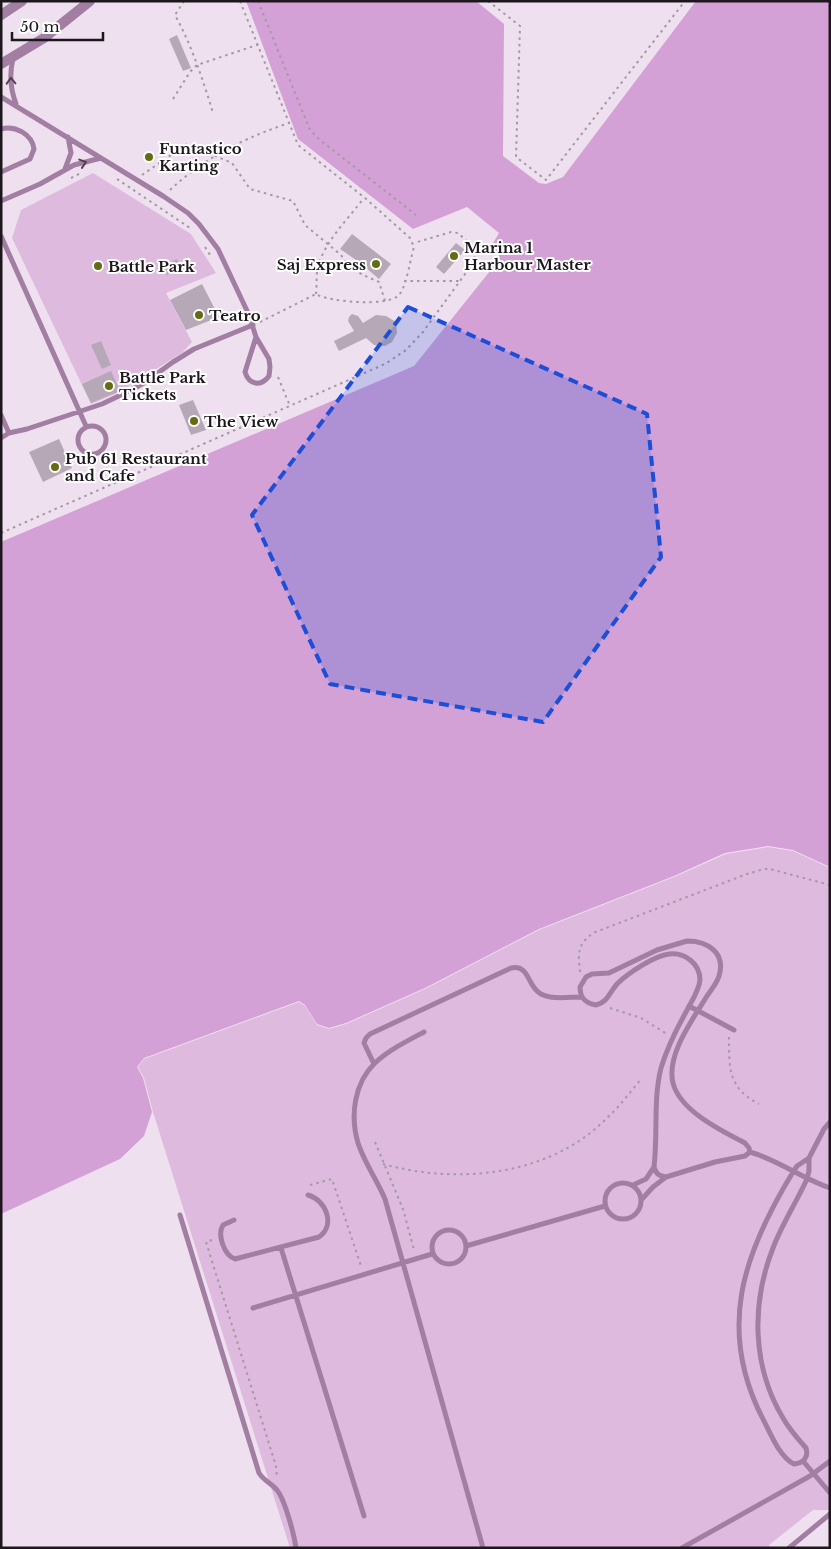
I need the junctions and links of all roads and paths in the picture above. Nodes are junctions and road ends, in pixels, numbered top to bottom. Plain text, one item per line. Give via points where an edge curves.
1 (22, 1) edge
2 (90, 1) edge
3 (184, 1) edge
4 (240, 1) edge
5 (258, 1) edge
6 (488, 1) edge
7 (685, 1) edge
8 (1, 15) edge
9 (257, 45) junction
10 (14, 57) junction
11 (1, 64) edge
12 (197, 65) junction
13 (1, 96) edge
14 (173, 99) dead end
15 (16, 104) junction
16 (213, 113) dead end
17 (289, 123) junction
18 (1, 129) edge
19 (68, 137) junction
20 (214, 156) junction
21 (101, 158) junction
22 (65, 170) junction
23 (1, 172) edge
24 (80, 173) dead end
25 (112, 176) dead end
26 (72, 178) dead end
27 (136, 179) junction
28 (163, 196) junction
29 (365, 198) junction
30 (1, 201) edge
31 (416, 215) dead end
32 (194, 231) dead end
33 (1, 236) edge
34 (414, 242) junction
35 (328, 245) junction
36 (204, 246) dead end
37 (213, 261) dead end
38 (404, 281) junction
39 (461, 281) junction
40 (316, 294) junction
41 (386, 301) junction
42 (253, 325) junction
43 (256, 337) junction
44 (270, 367) junction
45 (290, 406) junction
46 (80, 411) junction
47 (1, 415) edge
48 (86, 426) junction
49 (9, 433) junction
50 (1, 438) edge
51 (100, 452) junction
52 (114, 483) junction
53 (1, 533) edge
54 (830, 885) edge
55 (581, 982) junction
56 (582, 997) junction
57 (596, 1005) junction
58 (688, 1006) junction
59 (698, 1011) junction
60 (731, 1028) joint
61 (424, 1032) dead end
62 (672, 1038) junction
63 (374, 1064) junction
64 (642, 1078) dead end
65 (759, 1104) dead end
66 (830, 1122) edge
67 (375, 1142) dead end
68 (750, 1152) junction
69 (808, 1158) junction
70 (383, 1164) junction
71 (654, 1167) junction
72 (793, 1172) junction
73 (666, 1177) junction
74 (807, 1179) junction
75 (310, 1185) dead end
76 (633, 1185) junction
77 (830, 1188) edge
78 (308, 1195) dead end
79 (642, 1199) junction
80 (605, 1206) junction
81 (180, 1215) dead end
82 (234, 1220) dead end
83 (221, 1236) junction
84 (466, 1246) junction
85 (281, 1248) junction
86 (432, 1254) junction
87 (417, 1259) junction
88 (403, 1263) junction
89 (364, 1274) junction
90 (295, 1295) junction
91 (252, 1308) dead end
92 (803, 1462) junction
93 (830, 1462) edge
94 (814, 1474) junction
95 (278, 1491) junction
96 (830, 1493) edge
97 (830, 1514) edge
98 (364, 1516) dead end
99 (296, 1548) edge
100 (484, 1548) edge
101 (682, 1548) edge
102 (789, 1548) edge

1 - 8 street
2 - 10 street
3 - 12 path via 175,15
4 - 9 path
5 - 31 path via 310,130
6 - 7 path via 520,26 516,157 546,180
9 - 12 path
9 - 17 path
10 - 11 street
15 -> 10 lane via 10,81
12 - 14 path
12 - 16 path
13 - 15 lane
15 - 19 lane
17 - 20 path via 246,139
17 - 29 path via 300,148
18 - 23 lane via 20,131 30,138 34,148 30,158
19 - 21 lane
19 - 22 lane via 71,153
20 - 27 path via 187,144
20 - 28 path
20 - 35 path via 232,163 250,189 293,201 305,224
22 -> 21 lane
21 - 27 lane
22 - 30 lane
24 - 26 path
25 - 32 path
27 - 28 lane
28 - 42 lane via 188,213 209,236
29 - 34 path
29 - 35 path
33 - 46 lane
34 - 38 path
34 - 39 path via 451,232 464,237 475,256
35 - 40 path via 318,268
35 - 41 path via 350,267 379,282
36 - 37 path
38 - 39 path
38 - 41 path via 398,297
39 - 45 path via 406,350 385,364
40 - 41 path via 332,300
40 - 42 path
42 - 43 lane
42 - 46 lane via 194,349 144,383
43 - 44 lane
43 - 44 lane via 246,377 250,382 261,383 269,376
44 - 45 path via 279,379
45 - 52 path
46 - 48 lane
46 - 49 lane
47 - 49 lane
48 - 51 lane via 97,426 105,433 106,443
48 - 51 lane via 80,433 80,446 91,454
49 - 50 lane
51 - 52 path
52 - 53 path
54 - 55 path via 764,869 593,933 580,948
55 - 56 lane
55 - 59 lane via 592,974 609,973 676,943 699,941 710,946 721,966 719,978
56 - 57 lane
56 - 63 lane via 543,995 532,986 523,968 517,966 370,1034 364,1043
57 - 58 lane via 606,1000 619,982 638,968 662,956 678,954 692,960 699,974 698,989
57 - 62 path via 641,1018
58 - 59 lane
58 - 62 lane
59 - 60 lane
59 - 68 lane via 674,1058 673,1084 688,1106 745,1143
60 - 65 path via 731,1075 744,1095
61 - 63 lane via 391,1050
62 - 71 lane via 658,1086
63 - 88 lane via 356,1098 355,1129 364,1158 385,1199
64 - 70 path via 607,1119 588,1134 565,1149 526,1165 489,1173 455,1174 404,1170
66 - 69 lane
67 - 70 path
68 - 72 lane via 774,1160
68 - 73 lane
69 - 72 lane
69 - 74 lane
70 - 87 path via 403,1209
71 - 73 lane via 660,1176
71 - 76 lane via 646,1179
72 - 74 lane
72 - 92 lane via 749,1259 741,1292 739,1334 746,1376 768,1430 789,1461 794,1464
73 - 79 lane
74 - 77 lane
74 - 92 lane via 764,1270 757,1321 763,1372 783,1419 806,1448 808,1453
75 - 89 path via 332,1179
76 - 79 lane
76 - 80 lane via 618,1183 612,1186 607,1192
78 - 85 lane via 322,1204 328,1220 326,1230 319,1237
79 - 80 lane via 637,1214 623,1220 615,1218
80 - 84 lane
81 - 95 lane via 259,1473
82 - 83 lane via 224,1225
83 - 85 lane via 228,1255 235,1259
83 - 95 path via 206,1242 276,1466
84 - 86 lane via 464,1256 450,1265 440,1262
84 - 86 lane via 458,1232 447,1230 434,1238
85 - 90 lane
86 - 87 lane
87 - 88 lane
88 - 89 lane
88 - 100 lane
89 - 90 lane
90 - 91 lane
90 - 98 lane
92 - 94 lane
93 - 94 lane
94 - 96 lane
94 - 101 lane
95 - 99 lane
97 - 102 lane

